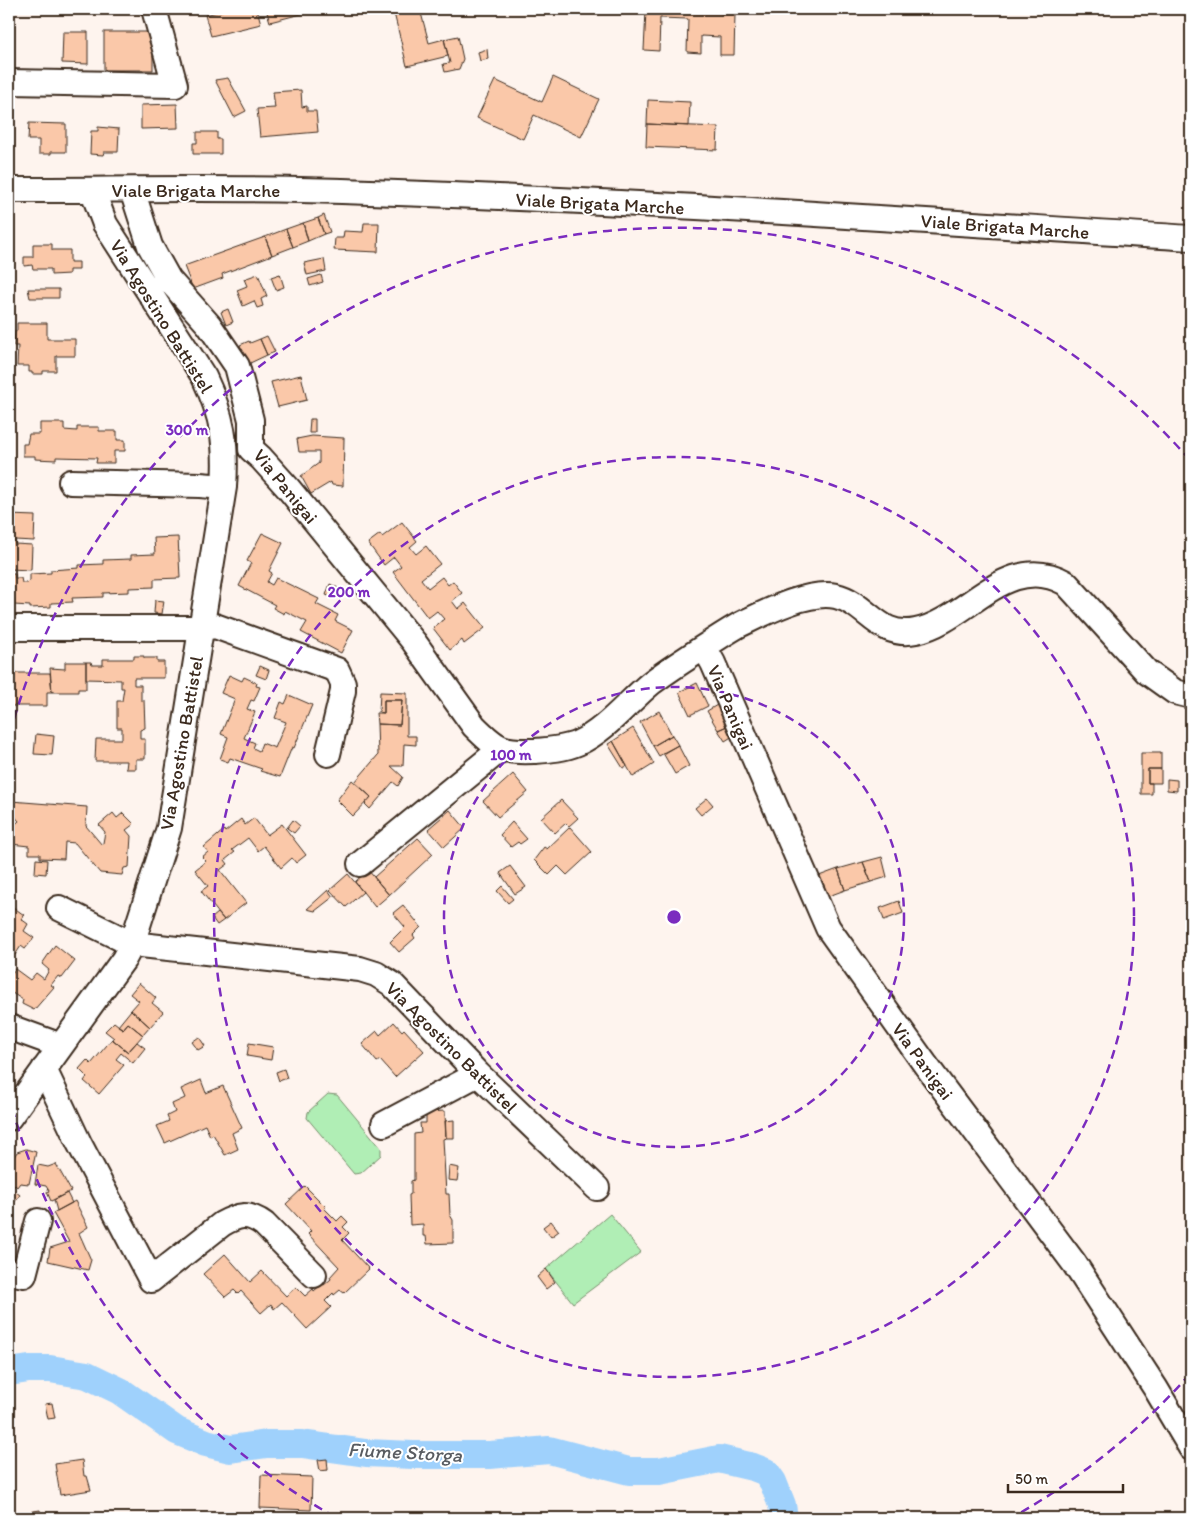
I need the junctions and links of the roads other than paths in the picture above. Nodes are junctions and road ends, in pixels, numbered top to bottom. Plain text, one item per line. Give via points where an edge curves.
1 (154, 9) edge
2 (9, 82) edge
3 (9, 190) edge
4 (95, 190) junction
5 (132, 190) junction
6 (1191, 238) edge
7 (225, 444) junction
8 (251, 449) junction
9 (71, 482) dead end
10 (224, 487) junction
11 (9, 628) edge
12 (201, 628) junction
13 (704, 647) junction
14 (1191, 696) edge
15 (501, 749) junction
16 (328, 754) dead end
17 (360, 864) dead end
18 (59, 908) dead end
19 (132, 944) junction
20 (9, 1027) edge
21 (61, 1046) junction
22 (44, 1069) junction
23 (478, 1074) junction
24 (9, 1118) edge
25 (384, 1124) dead end
26 (597, 1188) dead end
27 (38, 1221) dead end
28 (9, 1272) edge
29 (314, 1275) dead end
30 (1191, 1448) edge

1 - 2 street via 175,85
3 - 4 street, Viale Brigata Marche
4 - 5 street, Viale Brigata Marche
4 - 7 street, Via Agostino Battistel via 105,224 204,377 218,408
5 - 6 street, Viale Brigata Marche via 246,189 427,194 783,211
5 - 8 street, Via Panigai via 150,246 169,280 210,325 237,366 251,420
7 - 8 street via 241,444
7 - 10 street, Via Agostino Battistel
8 - 15 street, Via Panigai via 288,488 414,642 474,726
9 - 10 street
10 - 12 street, Via Agostino Battistel
11 - 12 street, Via Agostino Battistel
12 - 16 street, Via Agostino Battistel via 215,626 337,670 343,682
12 - 19 street, Via Agostino Battistel via 169,828
13 - 14 street, Via Panigai via 757,617 801,599 819,596 835,596 850,601 889,630 915,632 931,627 1000,584 1016,577 1041,574 1054,576 1066,583 1147,672 1176,692
13 - 15 street, Via Panigai via 578,743 543,750 517,752
13 - 30 street, Via Panigai via 828,928 1074,1263
15 - 17 street
18 - 19 street, Via Agostino Battistel
19 - 21 street, Via Agostino Battistel
19 - 23 street, Via Agostino Battistel via 360,969 376,974 392,984
20 - 21 street
21 - 22 street, Via Agostino Battistel
22 - 24 street, Via Agostino Battistel
22 - 29 street via 151,1280 222,1224 247,1216 264,1224
23 - 25 street
23 - 26 street, Via Agostino Battistel
27 - 28 street via 24,1275

